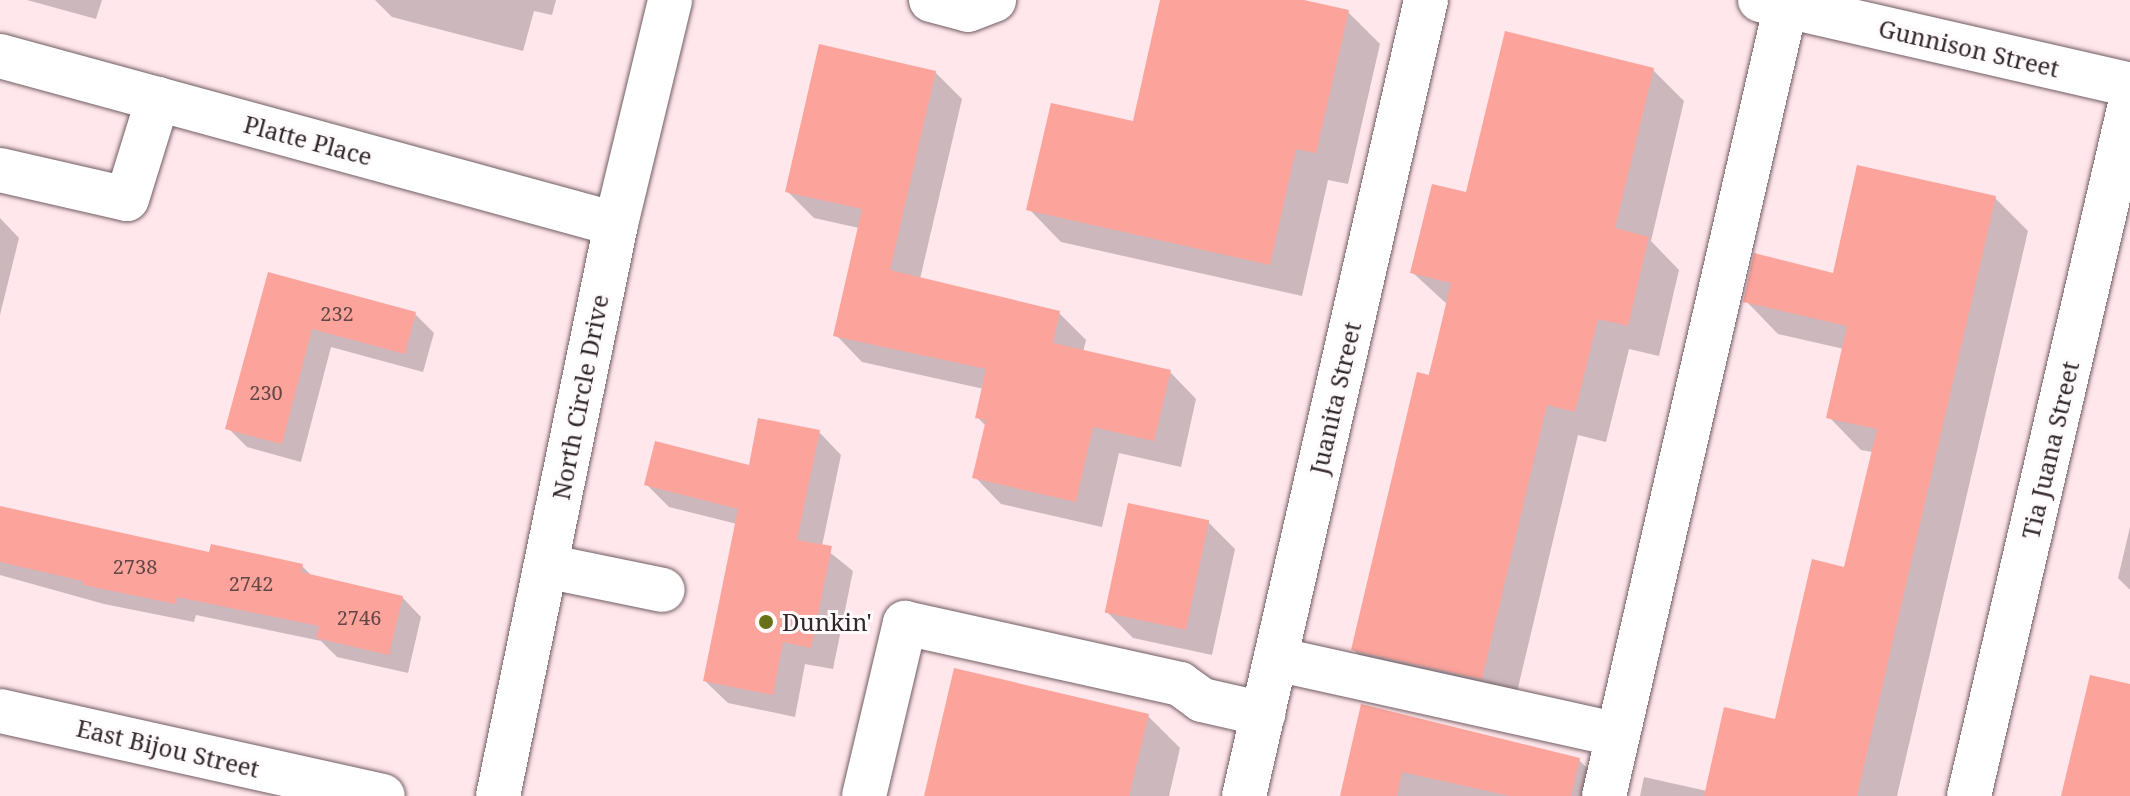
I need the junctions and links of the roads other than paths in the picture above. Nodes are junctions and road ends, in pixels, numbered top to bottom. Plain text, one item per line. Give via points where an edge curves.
1 (670, 0) edge
2 (931, 0) edge
3 (994, 0) edge
4 (1426, 0) edge
5 (1777, 2) edge
6 (0, 56) edge
7 (2130, 85) edge
8 (158, 99) junction
9 (2130, 104) edge
10 (0, 170) edge
11 (616, 224) junction
12 (546, 566) junction
13 (663, 590) dead end
14 (1276, 659) junction
15 (0, 711) edge
16 (1263, 714) junction
17 (1618, 735) junction
18 (383, 796) edge
19 (498, 796) edge
20 (864, 796) edge
21 (1244, 796) edge
22 (1604, 796) edge
23 (1969, 796) edge

1 - 11 street, North Circle Drive
2 - 3 street via 968,10
4 - 14 street, Juanita Street
5 - 7 street, Gunnison Street
5 - 17 street
6 - 8 street, Platte Place
8 - 10 street via 127,199
8 - 11 street, Platte Place
9 - 23 street, Tia Juana Street
11 - 12 street, North Circle Drive
12 - 13 street
12 - 19 street, North Circle Drive
14 - 16 street, Juanita Street
14 - 17 street
15 - 18 street, East Bijou Street
16 - 20 street via 1202,700 1180,684 905,623
16 - 21 street, Juanita Street
17 - 22 street

